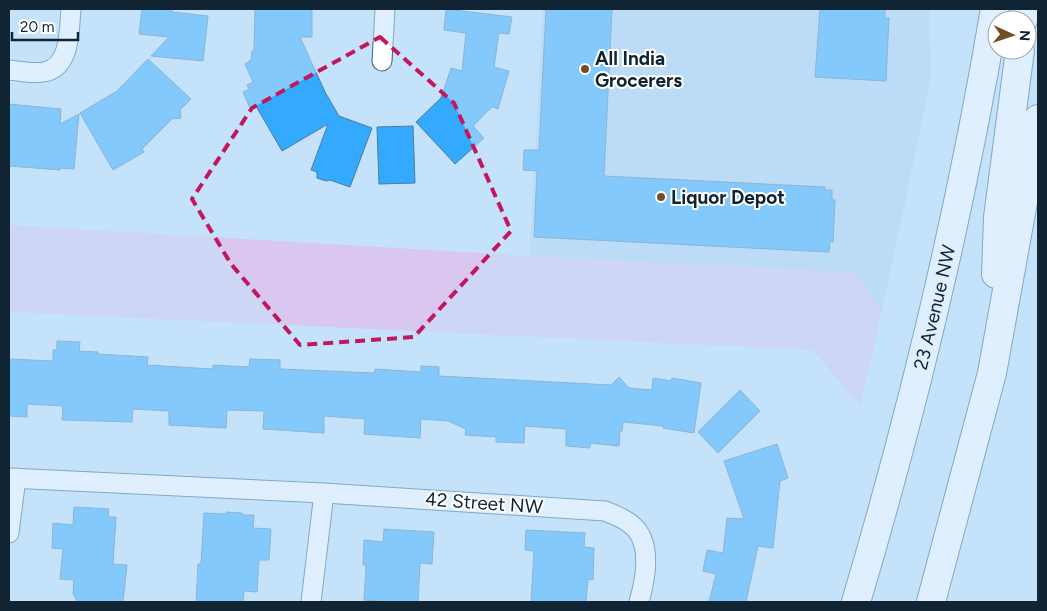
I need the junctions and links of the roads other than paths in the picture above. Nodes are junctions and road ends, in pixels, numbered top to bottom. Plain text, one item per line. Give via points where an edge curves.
1 (72, 9) edge
2 (385, 9) edge
3 (975, 9) edge
4 (995, 9) edge
5 (1019, 60) edge
6 (382, 61) dead end
7 (986, 65) junction
8 (9, 70) edge
9 (1038, 119) edge
10 (992, 373) junction
11 (12, 478) edge
12 (324, 493) junction
13 (9, 533) edge
14 (311, 602) edge
15 (639, 602) edge
16 (856, 602) edge
17 (931, 602) edge

1 - 8 street via 67,44 60,63 54,69 44,72
2 - 6 street
3 - 7 main road
4 - 7 main road, 23 Avenue NW
5 - 10 main road via 998,217
7 - 16 main road, 23 Avenue NW via 935,308
9 - 10 main road
10 - 17 main road
11 - 12 street, 42 Street NW
11 - 13 street, 42 Street NW
12 - 14 street
12 - 15 street, 42 Street NW via 605,511 621,517 637,530 643,542 646,574

